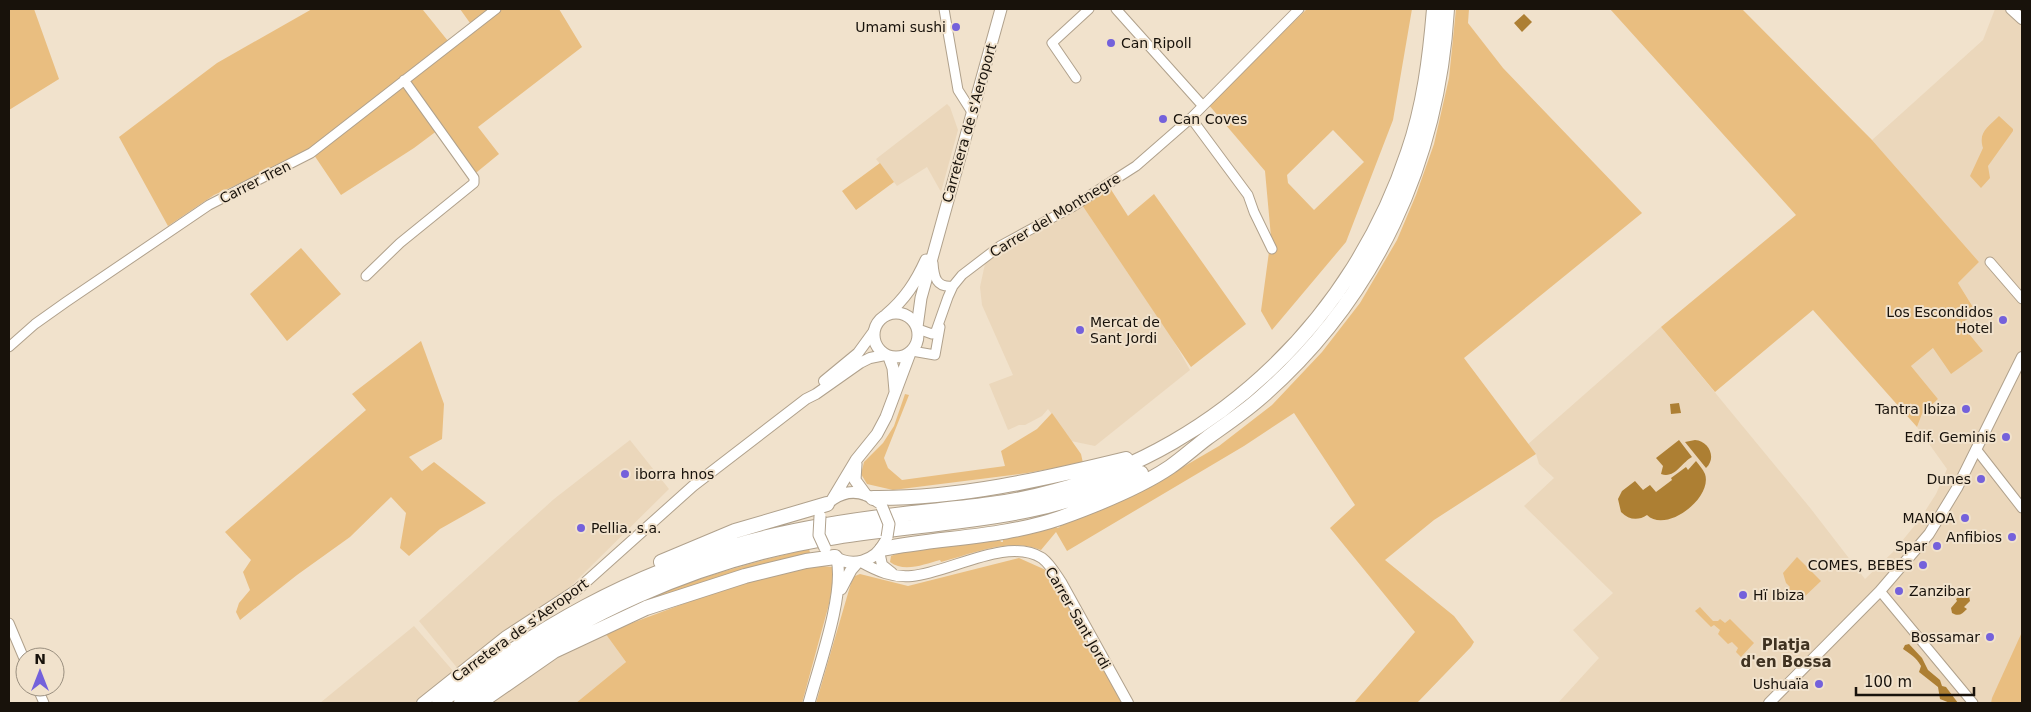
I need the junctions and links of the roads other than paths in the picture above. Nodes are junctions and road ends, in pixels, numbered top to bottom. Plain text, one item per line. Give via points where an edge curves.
1 (496, 9) edge
2 (944, 9) edge
3 (1001, 9) edge
4 (1089, 9) edge
5 (1116, 9) edge
6 (1299, 9) edge
7 (1434, 9) edge
8 (1447, 9) edge
9 (2015, 10) edge
10 (2022, 19) edge
11 (1076, 78) dead end
12 (404, 80) junction
13 (1202, 105) junction
14 (972, 112) junction
15 (1190, 118) junction
16 (937, 238) junction
17 (1272, 249) dead end
18 (933, 256) junction
19 (1990, 262) dead end
20 (366, 276) dead end
21 (953, 286) junction
22 (2022, 299) edge
23 (885, 316) junction
24 (940, 319) junction
25 (918, 328) junction
26 (874, 331) junction
27 (9, 347) edge
28 (911, 352) junction
29 (887, 356) junction
30 (2022, 357) edge
31 (818, 390) junction
32 (895, 393) junction
33 (1208, 438) junction
34 (1976, 449) junction
35 (1160, 450) junction
36 (856, 460) junction
37 (874, 500) junction
38 (830, 502) junction
39 (2022, 508) edge
40 (883, 546) junction
41 (832, 555) junction
42 (859, 562) junction
43 (898, 576) junction
44 (1880, 591) junction
45 (837, 597) junction
46 (593, 602) junction
47 (9, 623) edge
48 (19, 647) edge
49 (422, 703) edge
50 (439, 703) edge
51 (461, 703) edge
52 (479, 703) edge
53 (809, 703) edge
54 (1128, 703) edge
55 (1769, 703) edge
56 (1973, 703) edge

1 - 12 street, Carrer Tren
2 - 14 street via 958,90
3 - 14 main road, Carretera de s'Aeroport
4 - 11 street via 1052,43
5 - 13 street
6 - 13 street, Carrer del Montnegre
7 - 35 highway via 1426,79 1409,151 1382,219 1340,290 1310,329 1250,389 1207,422
8 - 33 highway via 1439,82 1426,139 1408,193 1372,266 1351,298 1301,359 1258,400
9 - 10 street
12 - 20 street via 442,130 474,178 474,183 400,243
12 - 27 street, Carrer Tren via 311,153 209,205 50,313
13 - 15 street, Carrer del Montnegre
14 - 16 main road, Carretera de s'Aeroport
15 - 17 street via 1248,196
15 - 21 street, Carrer del Montnegre via 1136,166 1072,207 1000,246
16 - 18 main road
16 - 23 main road via 911,290
18 - 21 street via 936,280 946,287
18 - 25 main road via 921,298
19 - 22 street
21 - 24 street, Carrer del Montnegre
23 - 25 main road via 900,313
23 - 26 main road
24 - 25 street, Carrer del Montnegre via 932,334
24 - 28 street, Carrer del Montnegre via 935,355
25 - 28 main road via 919,340
26 - 29 main road via 876,345
26 - 31 street via 858,353
28 - 29 main road via 900,358
28 - 32 main road
29 - 31 street via 870,358
29 - 32 main road via 893,368
30 - 34 street
31 - 49 street, Carretera de s'Aeroport via 683,494 578,589 506,636
32 - 36 main road via 877,434
33 - 40 highway via 1168,468 1060,518 1028,528 986,535
33 - 51 highway via 1151,469 1058,504 994,517 873,531 792,545 677,579 607,610 541,646
34 - 39 street
34 - 44 street via 1935,525
35 - 37 highway via 1082,470 982,489
35 - 46 highway via 1082,484 1029,498 832,524 747,543 680,564
36 - 37 main road via 855,480
36 - 38 main road
37 - 38 main road via 852,492
37 - 40 main road, bridge via 889,524
38 - 41 main road, bridge via 820,516 819,535
38 - 46 highway via 713,539 637,573
40 - 42 main road via 871,558
40 - 43 street via 882,565
41 - 42 main road
41 - 45 main road via 840,576
41 - 52 highway via 745,576 646,608 554,651
42 - 43 street, Carrer Sant Jordi
42 - 45 main road via 846,577
43 - 54 street, Carrer Sant Jordi via 920,575 1008,552 1032,553 1043,559 1061,582
44 - 55 street
44 - 56 street
45 - 53 main road
46 - 50 highway via 504,654
47 - 48 street

